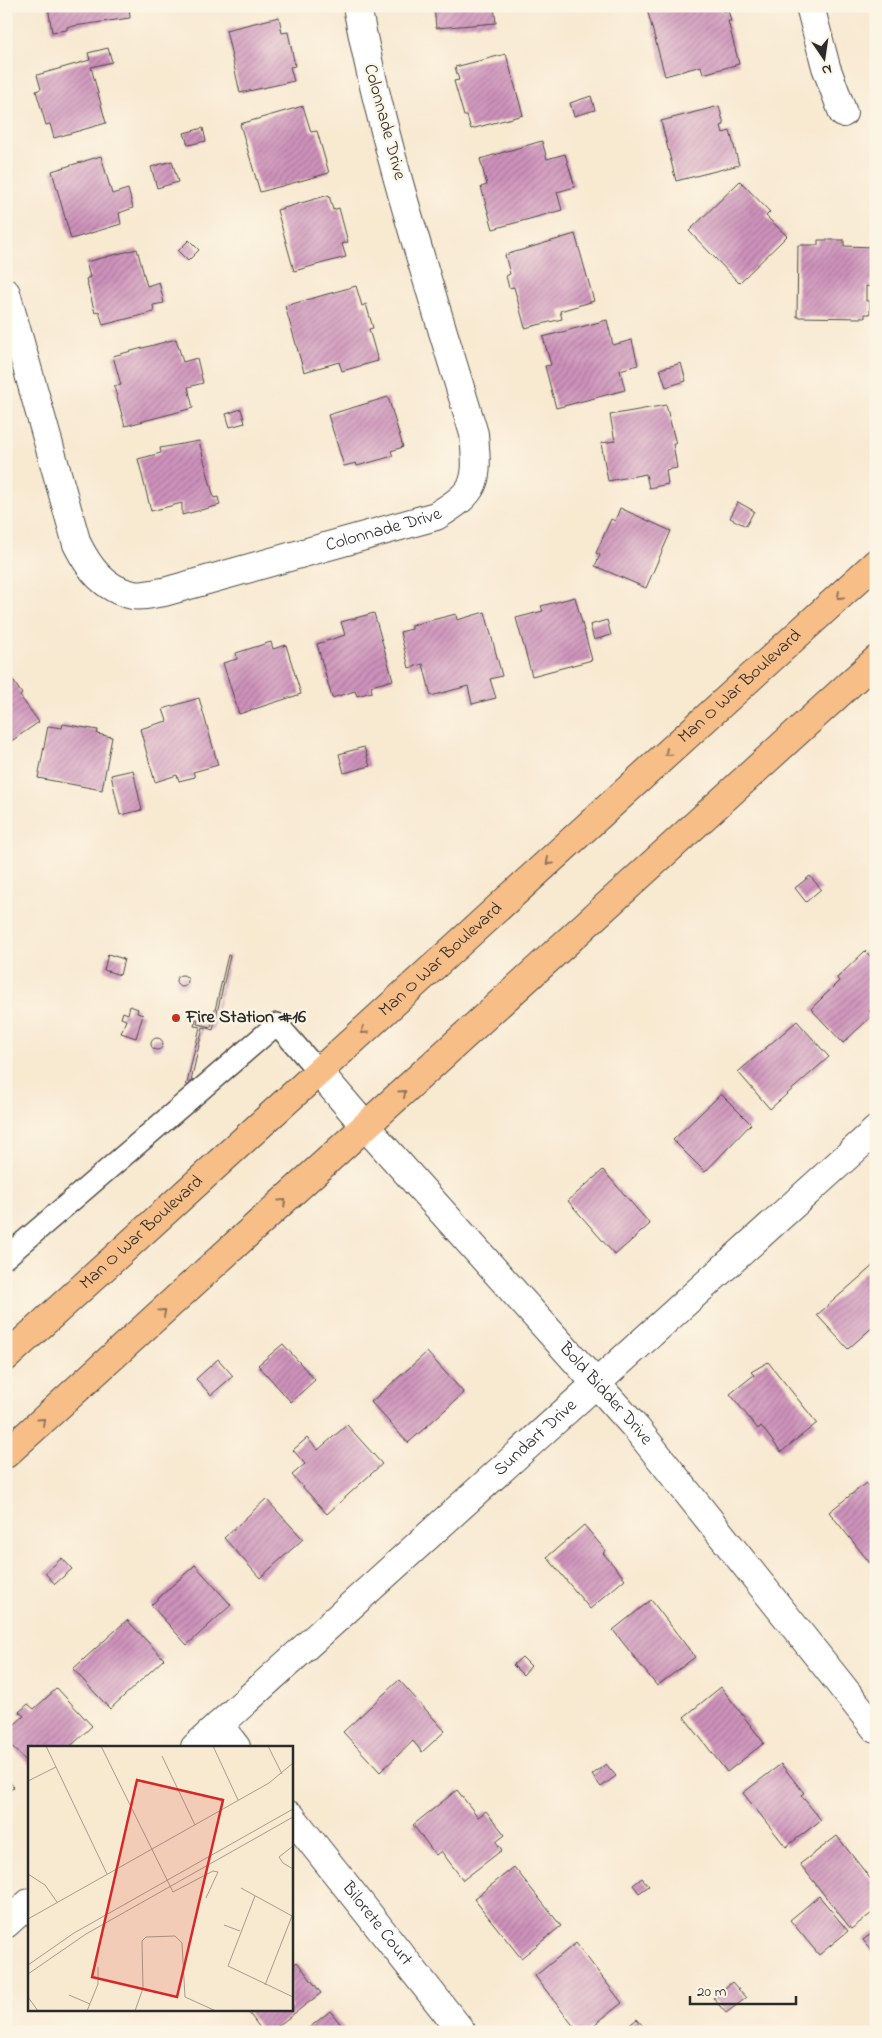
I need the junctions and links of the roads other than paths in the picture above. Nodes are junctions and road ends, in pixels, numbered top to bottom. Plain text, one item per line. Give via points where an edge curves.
1 (357, 6) edge
2 (810, 6) edge
3 (844, 113) dead end
4 (6, 293) edge
5 (876, 563) edge
6 (876, 660) edge
7 (319, 1072) junction
8 (366, 1127) junction
9 (876, 1130) edge
10 (6, 1257) edge
11 (6, 1357) edge
12 (596, 1383) junction
13 (6, 1454) edge
14 (219, 1725) junction
15 (876, 1729) edge
16 (196, 1746) edge
17 (235, 1746) edge
18 (292, 1817) edge
19 (28, 1904) edge
20 (6, 1924) edge
21 (462, 2032) edge

1 - 4 street, Colonnade Drive via 366,53 409,217 474,434 477,470 469,492 454,505 436,516 164,592 134,595 116,588 99,578 77,544
2 - 3 street via 826,67
5 -> 7 main road, Man O War Boulevard
8 -> 6 main road
7 - 8 street, Bold Bidder Drive
7 - 10 lane via 277,1024
7 - 11 main road, Man O War Boulevard
8 - 12 street, Bold Bidder Drive
13 -> 8 main road
9 - 12 street, Sundart Drive
12 - 14 street, Sundart Drive
12 - 15 street, Bold Bidder Drive via 636,1428
14 - 16 street, Sundart Drive
14 - 17 street
18 - 21 street, Bilorete Court
19 - 20 street

